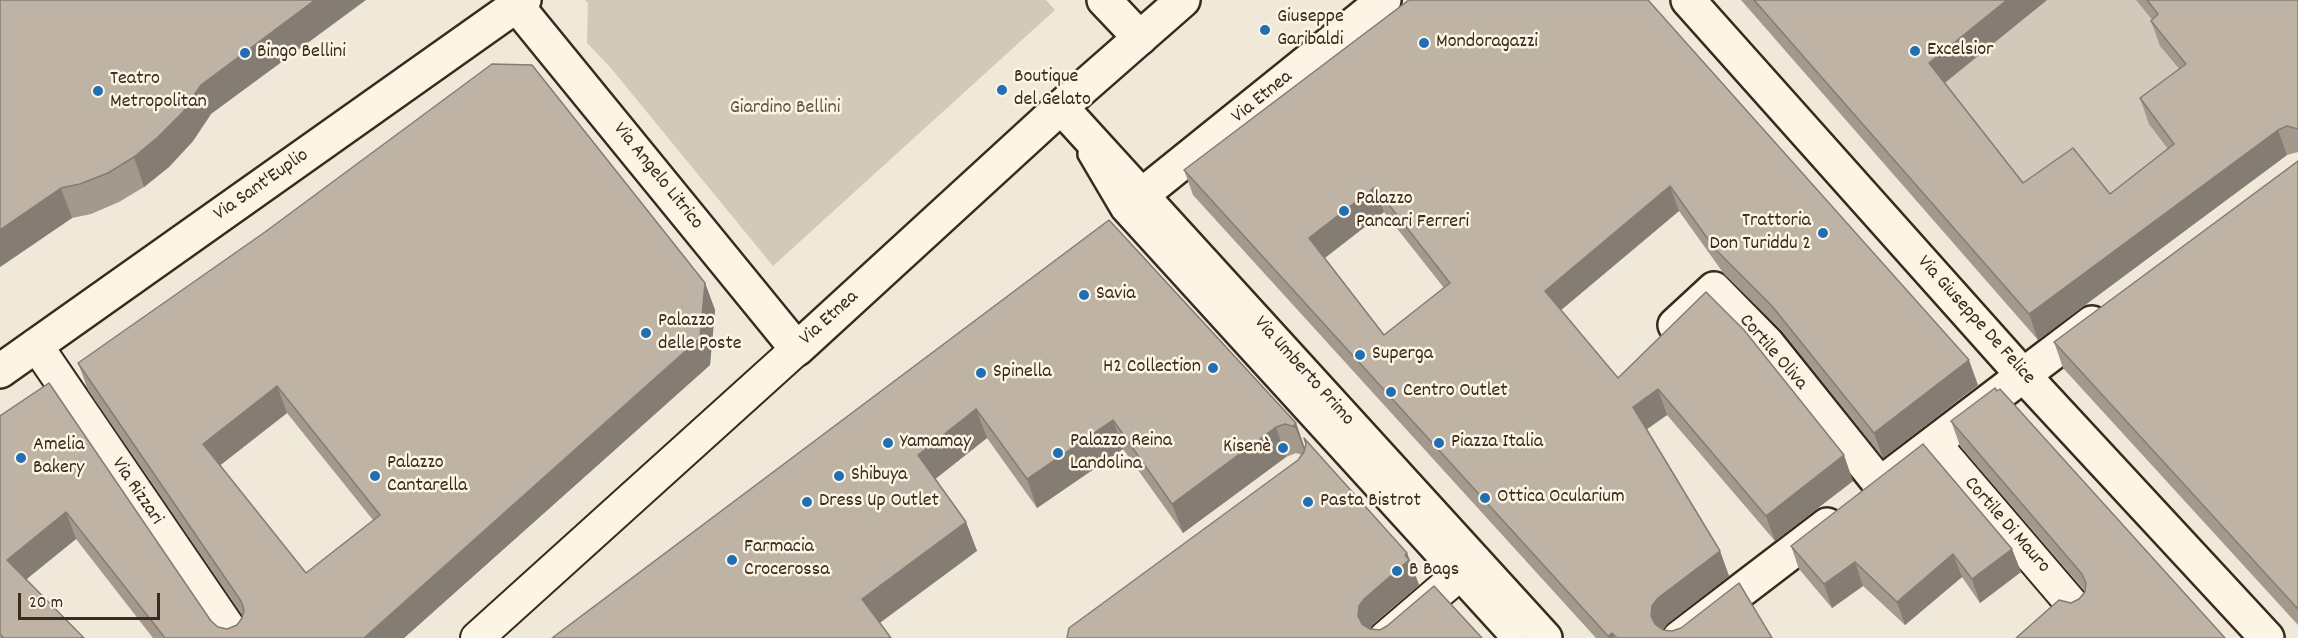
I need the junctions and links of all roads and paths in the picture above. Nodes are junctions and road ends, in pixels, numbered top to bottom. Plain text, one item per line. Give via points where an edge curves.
1 (1104, 0) edge
2 (1183, 0) edge
3 (1384, 0) edge
4 (1688, 0) edge
5 (520, 3) edge
6 (1140, 38) junction
7 (1061, 107) junction
8 (1142, 195) junction
9 (2112, 308) edge
10 (36, 345) junction
11 (1653, 346) edge
12 (797, 349) junction
13 (0, 371) edge
14 (2023, 374) junction
15 (1934, 442) junction
16 (1880, 484) junction
17 (1466, 569) junction
18 (2077, 610) edge
19 (236, 638) edge
20 (477, 638) edge
21 (1385, 638) edge
22 (1512, 638) edge
23 (1545, 638) edge
24 (1679, 638) edge
25 (2266, 638) edge

1 - 6 street
2 - 6 street, Via Etnea
3 - 8 street, Via Etnea
4 - 14 street, Via Giuseppe De Felice
5 - 10 street, Via Sant'Euplio
5 - 12 street, Via Angelo Litrico
6 - 7 street, Via Etnea
7 - 8 street, Via Umberto Primo
7 - 12 street, Via Etnea
7 - 17 lane via 1122,210
8 - 17 street, Via Umberto Primo
9 - 14 street
10 - 13 street, Via Sant'Euplio
10 - 19 street, Via Rizzari
11 - 16 street, Cortile Oliva via 1714,289 1767,342
12 - 20 street, Via Etnea
14 - 15 street
14 - 25 street, Via Giuseppe De Felice
15 - 16 street
15 - 18 street, Cortile Di Mauro
16 - 24 street
17 - 21 street
17 - 22 lane
17 - 23 street, Via Umberto Primo

